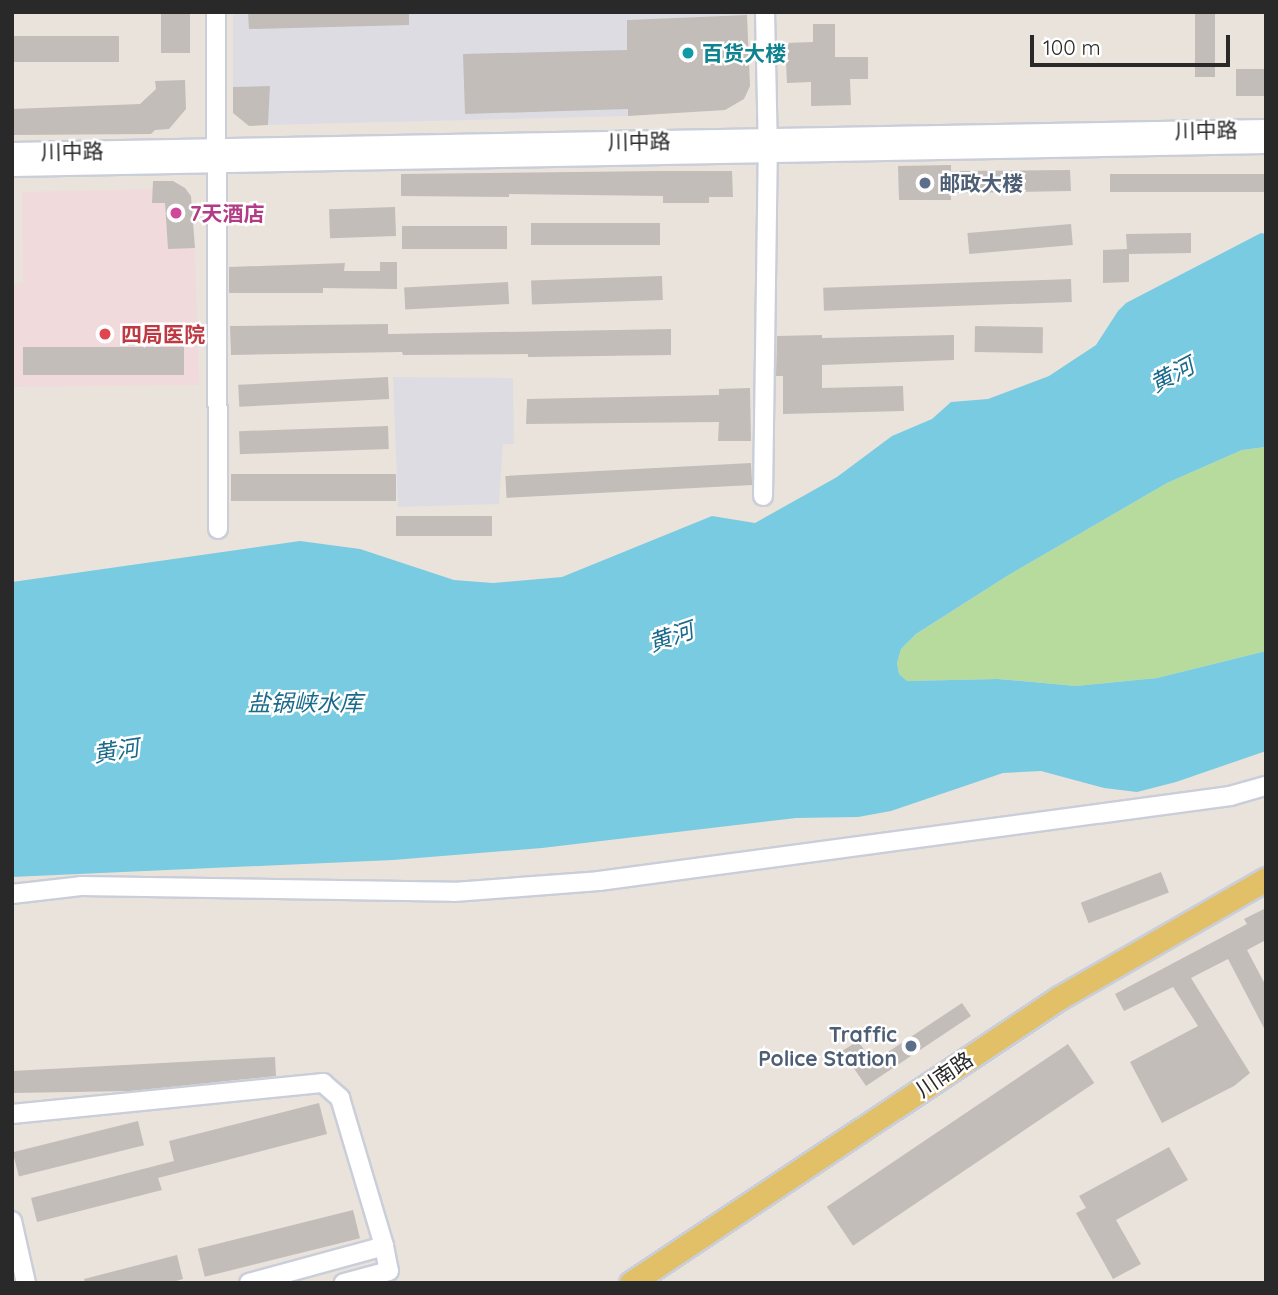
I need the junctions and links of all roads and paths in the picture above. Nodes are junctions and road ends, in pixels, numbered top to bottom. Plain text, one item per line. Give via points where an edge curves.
1 (216, 12) edge
2 (765, 12) edge
3 (1266, 129) edge
4 (1266, 144) edge
5 (768, 147) junction
6 (12, 152) edge
7 (218, 156) junction
8 (12, 167) edge
9 (763, 495) dead end
10 (218, 529) dead end
11 (1266, 786) edge
12 (1266, 879) edge
13 (12, 894) edge
14 (12, 1114) edge
15 (12, 1221) edge
16 (384, 1246) junction
17 (650, 1276) edge
18 (26, 1283) edge
19 (249, 1283) edge
20 (344, 1283) edge
21 (631, 1283) edge

1 - 7 street
2 - 5 street
3 - 5 street, 川中路
4 - 5 street, 川中路
5 - 7 street, 川中路
5 - 9 street
6 - 7 street, 川中路
7 - 8 street, 川中路
7 - 10 street
11 - 13 street via 1230,796 599,881 454,892 81,886
12 - 17 main road, 川南路 via 1059,998
14 - 16 street via 323,1083 340,1098
15 - 18 street
16 - 19 street
16 - 20 street via 388,1271
17 - 21 main road, 川南路

